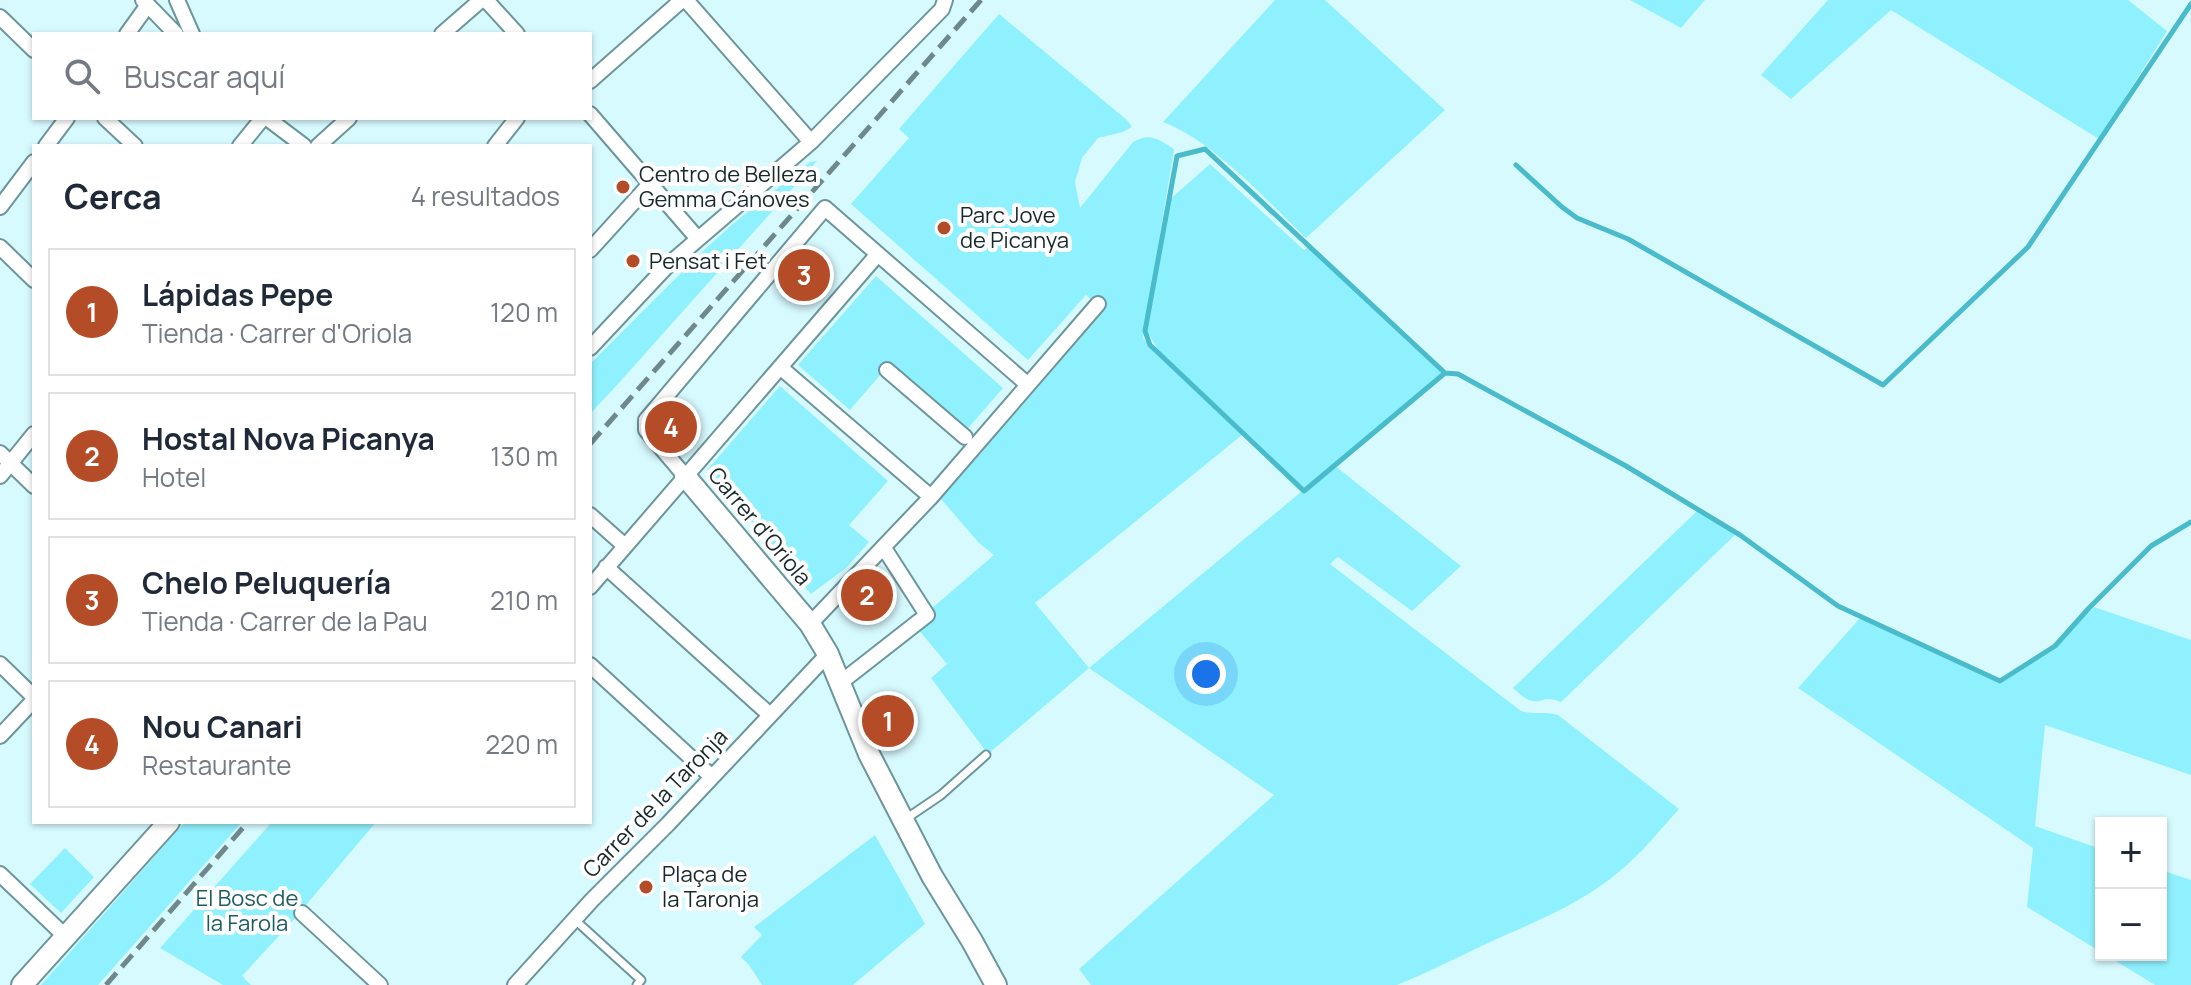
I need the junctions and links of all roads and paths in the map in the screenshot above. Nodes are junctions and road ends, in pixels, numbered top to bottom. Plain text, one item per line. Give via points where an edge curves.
1 (177, 0) edge
2 (483, 0) edge
3 (684, 0) edge
4 (945, 0) edge
5 (144, 5) edge
6 (0, 17) edge
7 (128, 32) edge
8 (174, 32) edge
9 (191, 32) edge
10 (444, 32) edge
11 (515, 32) edge
12 (32, 48) edge
13 (592, 79) edge
14 (592, 116) edge
15 (66, 120) edge
16 (107, 120) edge
17 (263, 120) edge
18 (265, 120) edge
19 (347, 120) edge
20 (515, 120) edge
21 (811, 142) junction
22 (48, 144) edge
23 (133, 144) edge
24 (242, 144) edge
25 (301, 144) edge
26 (320, 144) edge
27 (497, 144) edge
28 (32, 165) edge
29 (650, 184) junction
30 (0, 207) edge
31 (698, 239) junction
32 (0, 247) edge
33 (592, 248) edge
34 (878, 254) junction
35 (32, 278) edge
36 (1098, 304) dead end
37 (592, 346) edge
38 (780, 367) junction
39 (887, 370) dead end
40 (1027, 384) junction
41 (32, 437) edge
42 (965, 437) dead end
43 (0, 453) edge
44 (11, 464) junction
45 (0, 476) edge
46 (685, 476) junction
47 (32, 484) edge
48 (931, 497) junction
49 (592, 517) edge
50 (625, 546) junction
51 (884, 548) junction
52 (606, 567) junction
53 (592, 584) edge
54 (810, 624) junction
55 (828, 654) junction
56 (0, 664) edge
57 (592, 667) edge
58 (840, 683) junction
59 (32, 697) edge
60 (32, 701) edge
61 (770, 715) junction
62 (0, 736) edge
63 (986, 755) dead end
64 (712, 777) junction
65 (904, 820) junction
66 (164, 824) edge
67 (0, 874) edge
68 (302, 913) dead end
69 (574, 919) junction
70 (65, 936) junction
71 (22, 985) edge
72 (380, 985) edge
73 (515, 985) edge
74 (637, 985) edge
75 (996, 985) edge

1 - 9 street
2 - 10 street
2 - 11 street
3 - 13 street
3 - 21 street
4 - 21 street
5 - 7 street
5 - 8 street
6 - 12 street
14 - 29 street
15 - 22 street
16 - 23 street
17 - 24 street
18 - 25 street
19 - 26 street
20 - 27 street
21 - 31 street
28 - 30 street
29 - 31 street
29 - 33 street
31 - 37 street
32 - 35 street
34 - 38 street
34 - 40 street
34 - 46 street, Carrer d'Oriola via 825,208 646,420 646,430
36 - 40 street
38 - 46 street
38 - 48 street
39 - 42 street
40 - 48 street
41 - 44 street
43 - 44 street
44 - 45 street
44 - 47 street
46 - 50 street
46 - 54 street, Carrer d'Oriola
48 - 51 street
49 - 50 street
50 - 52 street
51 - 54 street
51 - 58 street via 927,615
52 - 53 street
52 - 61 street
54 - 55 street, Carrer d'Oriola
55 - 58 street, Carrer d'Oriola
55 - 61 street, Carrer de la Taronja
56 - 59 street
57 - 64 street
58 - 65 street, Carrer d'Oriola
60 - 62 street
61 - 64 street, Carrer de la Taronja
63 - 65 lane
64 - 69 street, Carrer de la Taronja
65 - 75 street, Carrer d'Oriola
66 - 70 street
67 - 70 street
68 - 72 street
69 - 73 street, Carrer de la Taronja
69 - 74 lane via 641,980
70 - 71 street

